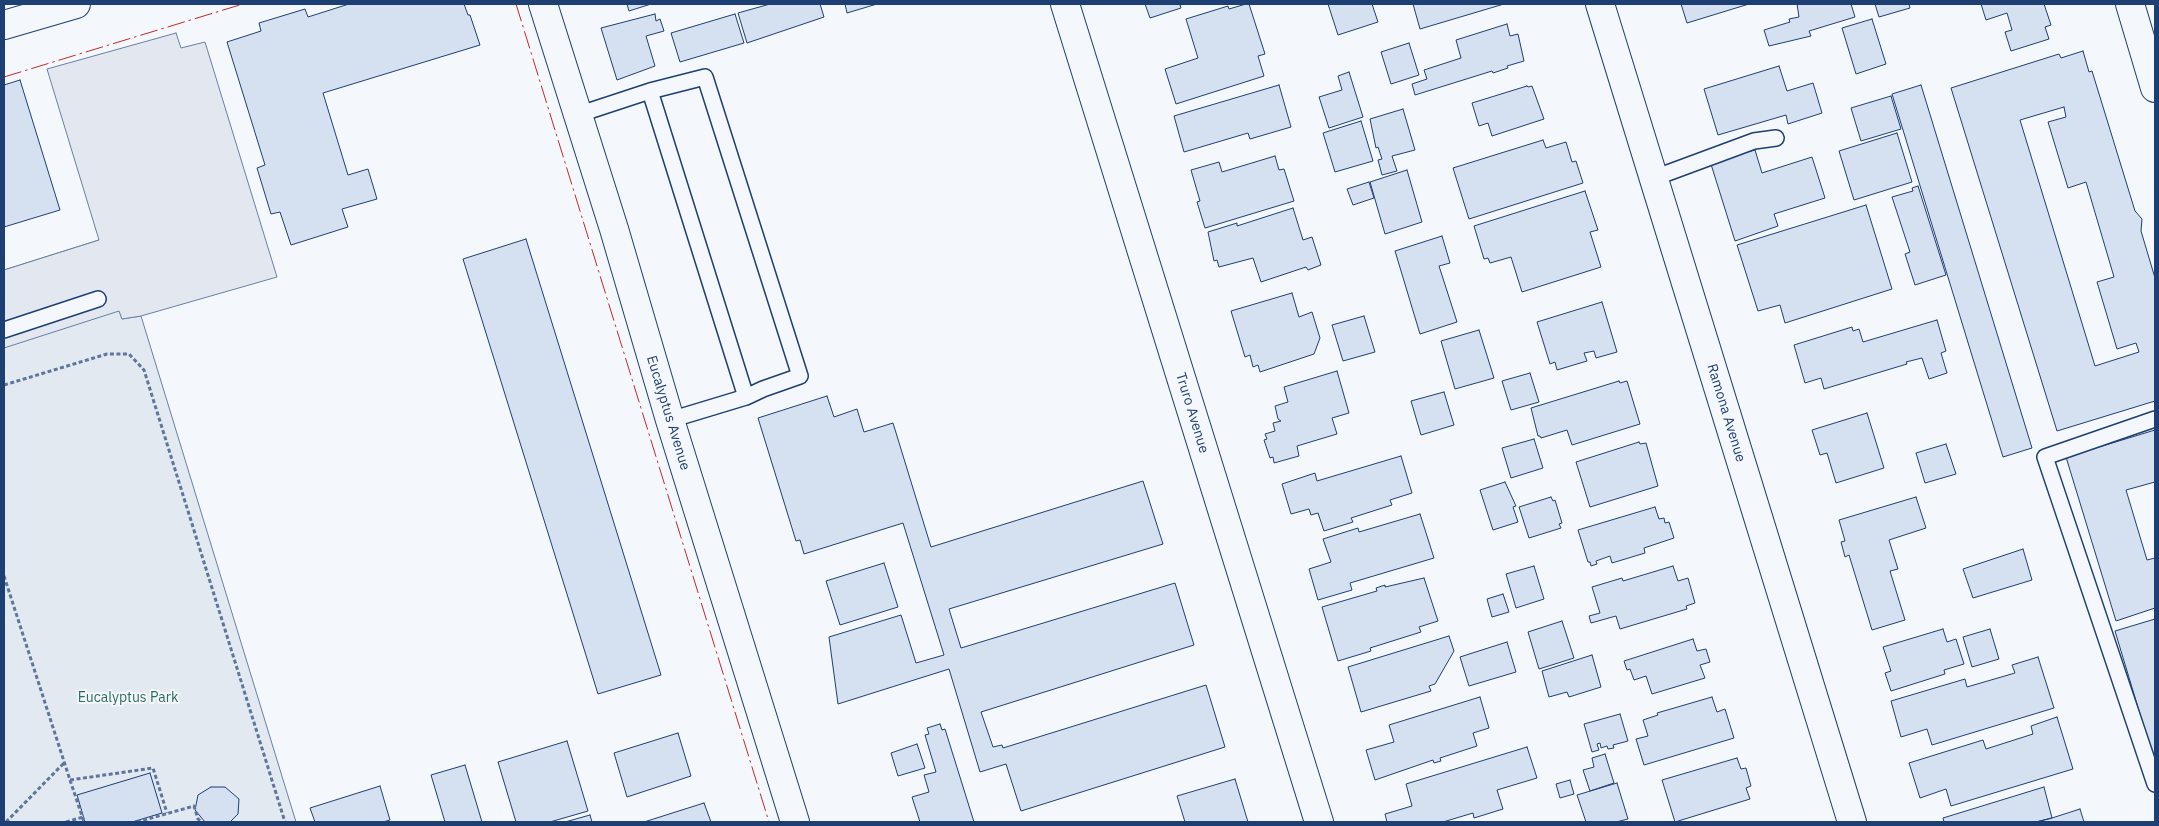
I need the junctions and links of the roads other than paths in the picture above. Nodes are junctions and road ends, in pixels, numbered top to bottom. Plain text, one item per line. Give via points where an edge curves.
1 (76, 4) edge
2 (543, 4) edge
3 (1065, 4) edge
4 (1600, 4) edge
5 (2130, 4) edge
6 (44, 8) edge
7 (4, 25) edge
8 (2155, 88) edge
9 (650, 91) junction
10 (577, 115) junction
11 (1776, 138) dead end
12 (1654, 178) junction
13 (98, 299) dead end
14 (4, 330) edge
15 (746, 397) junction
16 (2155, 419) edge
17 (670, 420) junction
18 (2155, 784) edge
19 (794, 822) edge
20 (1319, 822) edge
21 (1852, 822) edge

1 - 6 street
2 - 10 street, Eucalyptus Avenue
3 - 20 street, Truro Avenue
4 - 12 street, Ramona Avenue
5 - 8 street
6 - 7 street
9 - 10 lane
9 - 15 lane
9 - 15 lane via 705,77 800,376
10 - 17 street, Eucalyptus Avenue
11 - 12 lane via 1754,142
12 - 21 street, Ramona Avenue
13 - 14 lane
15 - 17 lane
16 - 18 lane via 2045,457
17 - 19 street, Eucalyptus Avenue

